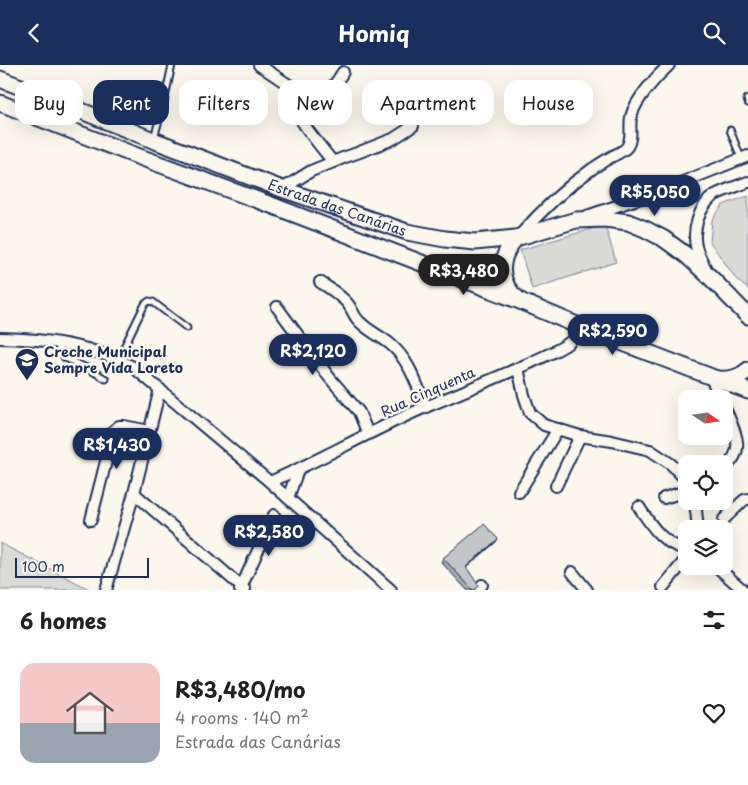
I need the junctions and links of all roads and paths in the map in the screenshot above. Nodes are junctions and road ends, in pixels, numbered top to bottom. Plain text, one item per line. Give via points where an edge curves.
1 (172, 65) edge
2 (259, 65) edge
3 (669, 65) edge
4 (658, 69) edge
5 (343, 72) dead end
6 (0, 79) edge
7 (282, 80) edge
8 (338, 80) edge
9 (0, 103) edge
10 (304, 125) edge
11 (413, 126) dead end
12 (730, 130) dead end
13 (148, 138) junction
14 (137, 155) junction
15 (745, 157) edge
16 (333, 162) junction
17 (748, 182) edge
18 (282, 189) junction
19 (576, 220) junction
20 (516, 239) junction
21 (710, 277) junction
22 (320, 282) dead end
23 (520, 301) junction
24 (277, 307) dead end
25 (748, 316) edge
26 (187, 328) dead end
27 (0, 338) edge
28 (57, 342) junction
29 (570, 342) dead end
30 (118, 359) junction
31 (518, 368) junction
32 (748, 370) edge
33 (714, 378) junction
34 (106, 379) dead end
35 (160, 389) junction
36 (717, 390) edge
37 (748, 391) edge
38 (426, 407) junction
39 (733, 428) edge
40 (558, 429) junction
41 (150, 431) junction
42 (368, 434) junction
43 (580, 436) junction
44 (733, 462) edge
45 (298, 470) junction
46 (678, 471) edge
47 (270, 482) junction
48 (556, 486) dead end
49 (519, 491) dead end
50 (134, 493) junction
51 (678, 494) edge
52 (288, 498) junction
53 (664, 498) dead end
54 (748, 499) edge
55 (639, 507) dead end
56 (274, 515) dead end
57 (724, 519) dead end
58 (91, 520) dead end
59 (678, 546) edge
60 (678, 569) edge
61 (572, 572) dead end
62 (726, 575) edge
63 (663, 587) dead end
64 (242, 589) edge
65 (106, 590) edge
66 (391, 590) edge
67 (587, 590) edge
68 (743, 590) edge

1 - 13 lane via 166,94
2 - 7 street
3 - 4 street
4 - 20 street via 636,104 630,141 626,147 558,197
5 - 8 street
6 - 13 main road, Estrada das Canárias
9 - 14 main road, Estrada das Canárias
10 - 16 street
11 - 16 street via 393,139
12 - 15 lane
13 - 14 main road
13 - 18 main road, Estrada das Canárias
14 - 23 main road, Estrada das Canárias
15 - 19 street
16 - 18 street
17 - 21 street via 715,195 702,209 697,221 697,249
18 - 20 main road, Estrada das Canárias via 407,232 475,242
19 - 20 main road, Estrada das Canárias
19 - 21 main road, Estrada das Canárias via 628,222 645,229 686,255
20 - 23 main road via 506,253 503,271 508,288
21 - 25 main road, Estrada das Canárias
22 - 38 street via 345,301 356,319 396,349 404,359
23 - 33 main road, Estrada das Canárias
24 - 42 street via 359,412
26 - 30 lane via 149,301 145,303
27 - 28 street
28 - 30 street
28 - 34 lane via 65,358
29 - 31 street, Rua Cinquenta
30 - 35 street
31 - 38 street, Rua Cinquenta
31 - 40 street via 530,413 544,425
32 - 33 main road via 736,378
33 - 36 street
33 - 37 main road, Estrada das Canárias
35 - 41 street
35 - 47 street
38 - 42 street, Rua Cinquenta
39 - 44 street via 738,450
40 - 43 street
40 - 49 street
41 - 50 street
41 - 58 street via 124,426 114,430
42 - 45 street, Rua Cinquenta
43 - 46 street via 650,451
43 - 48 street
45 - 47 street, Rua Cinquenta
45 - 52 street
47 - 52 street
50 - 64 street
50 - 65 street
51 - 53 street
52 - 66 street
54 - 57 street
55 - 59 street via 660,535
56 - 64 street
60 - 63 street
61 - 67 street
62 - 68 street

